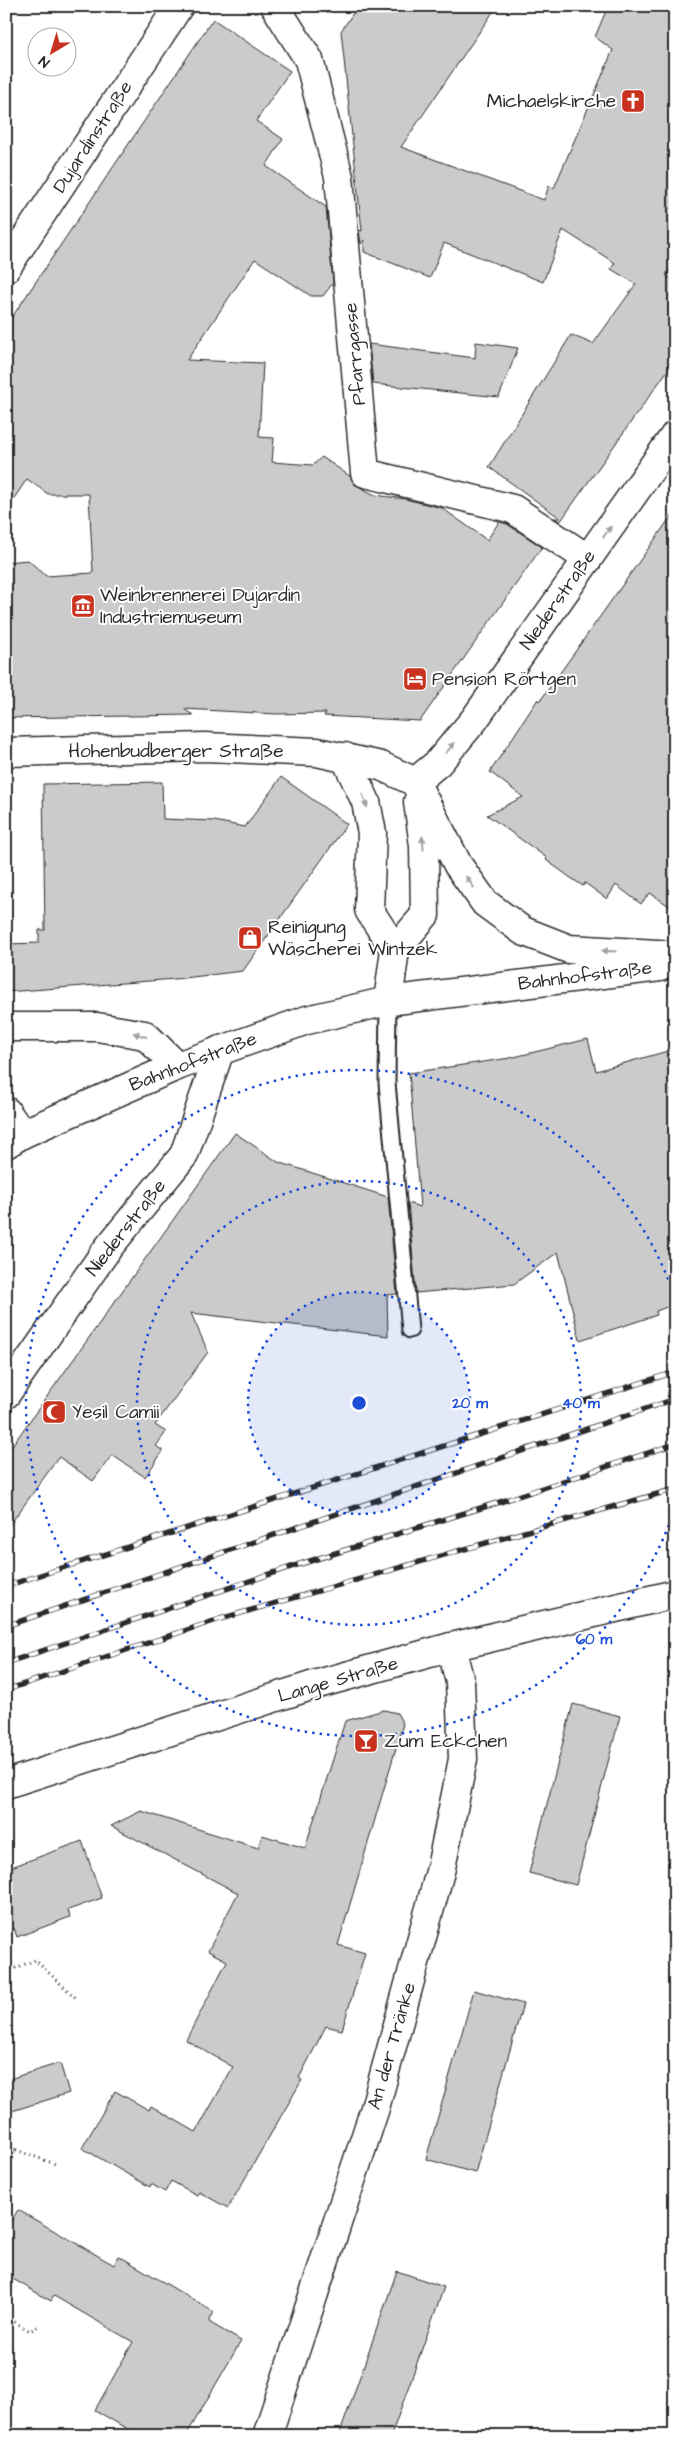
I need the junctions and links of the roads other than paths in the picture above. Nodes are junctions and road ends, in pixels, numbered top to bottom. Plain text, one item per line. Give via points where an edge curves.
1 (179, 6) edge
2 (276, 6) edge
3 (6, 268) edge
4 (675, 435) edge
5 (588, 559) junction
6 (6, 752) edge
7 (345, 757) junction
8 (415, 782) junction
9 (395, 950) junction
10 (672, 964) edge
11 (388, 1001) junction
12 (6, 1026) edge
13 (220, 1050) junction
14 (177, 1066) junction
15 (6, 1111) edge
16 (14, 1139) edge
17 (410, 1330) dead end
18 (6, 1394) edge
19 (675, 1594) edge
20 (451, 1647) junction
21 (6, 1784) edge
22 (267, 2436) edge

1 - 3 street, Dujardinstraße
2 - 5 street, Pfarrgasse via 309,60 340,177 365,473 514,509
5 -> 4 street, Niederstraße
8 -> 5 street, Niederstraße via 438,763 474,720
6 - 7 street, Hohenbudberger Straße via 204,747
7 - 8 street, Hohenbudberger Straße via 381,766
7 -> 9 street via 366,802 372,834 369,910
9 -> 8 street via 425,915 424,846
10 -> 8 street via 569,949 523,931 485,903 458,865
9 - 11 street
10 - 11 street, Bahnhofstraße
11 - 13 street, Bahnhofstraße via 307,1020
11 - 17 lane via 387,1083
14 -> 12 street via 145,1035 97,1027
13 - 14 street, Bahnhofstraße
13 - 18 street, Niederstraße via 184,1155 108,1248
14 - 16 street, Bahnhofstraße
15 - 16 street
19 - 20 street, Lange Straße
20 - 21 street, Lange Straße via 314,1685
20 - 22 street, An der Tränke via 460,1682 463,1759 441,1868 375,2108

